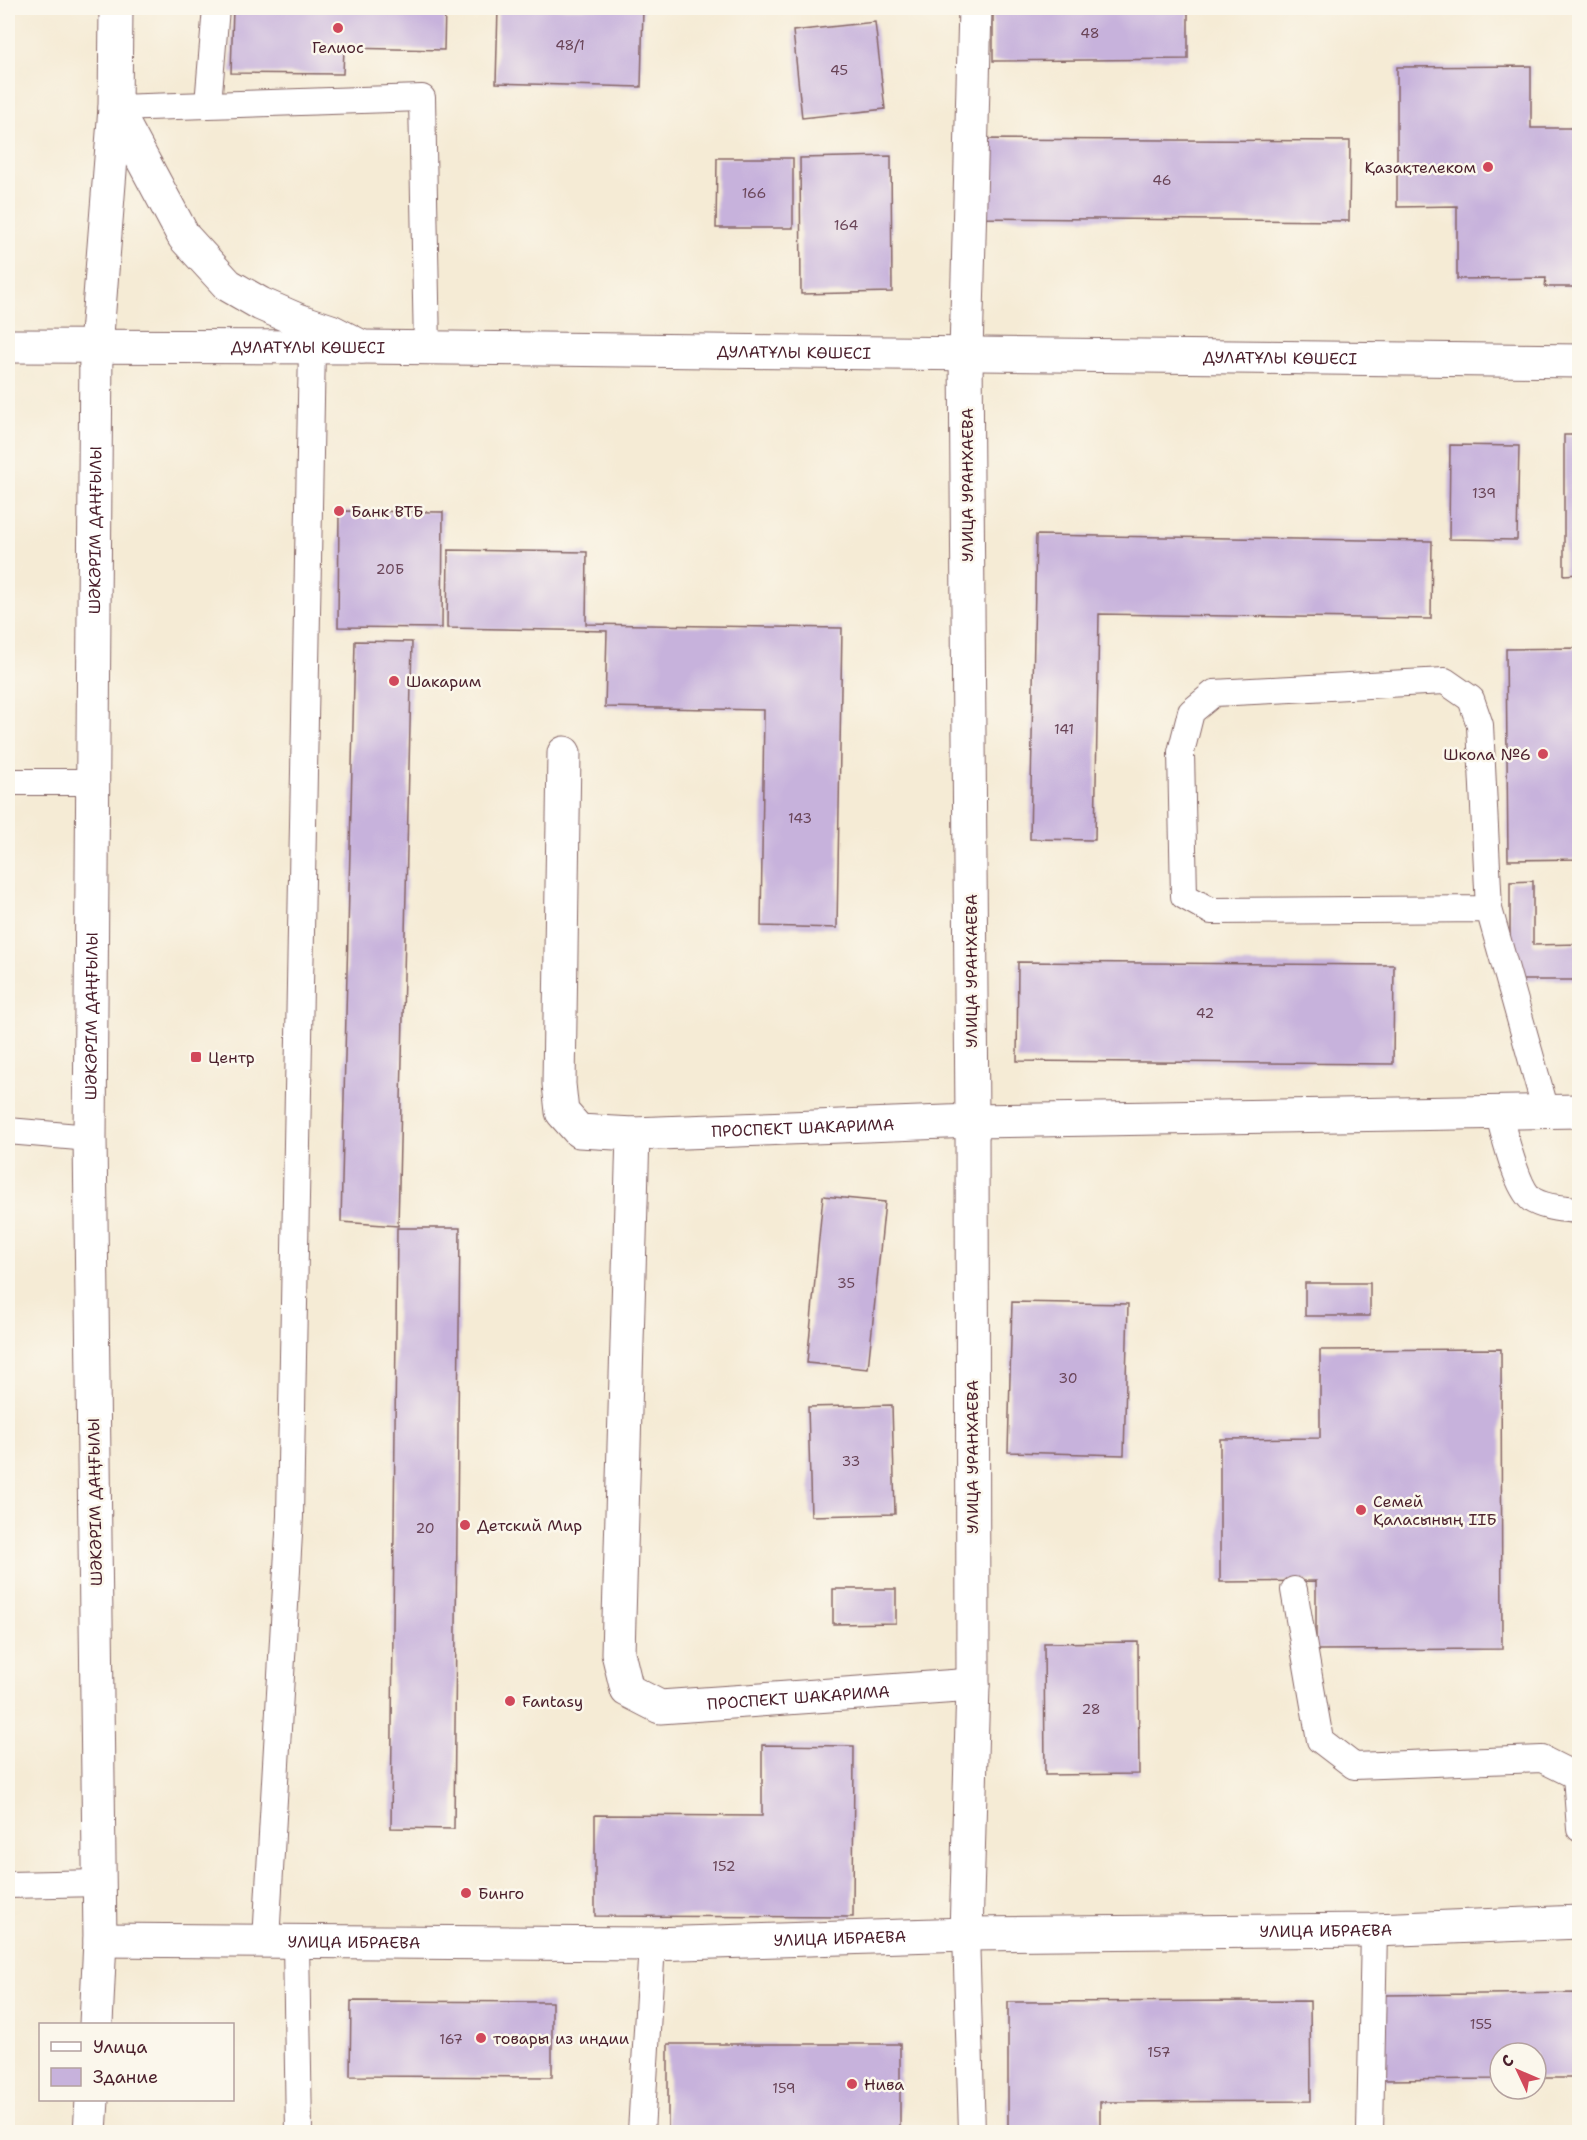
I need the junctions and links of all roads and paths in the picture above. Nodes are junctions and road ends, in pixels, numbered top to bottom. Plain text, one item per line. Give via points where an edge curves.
1 (116, 8) edge
2 (216, 8) edge
3 (975, 8) edge
4 (208, 104) junction
5 (115, 108) junction
6 (8, 346) edge
7 (96, 347) junction
8 (312, 347) junction
9 (362, 347) junction
10 (427, 348) junction
11 (966, 353) junction
12 (1580, 361) edge
13 (564, 753) dead end
14 (8, 782) edge
15 (93, 782) junction
16 (1489, 909) junction
17 (1546, 1111) junction
18 (1580, 1111) edge
19 (1498, 1112) junction
20 (972, 1121) junction
21 (8, 1131) edge
22 (633, 1134) junction
23 (90, 1138) junction
24 (1580, 1210) edge
25 (1294, 1590) dead end
26 (972, 1685) junction
27 (1580, 1829) edge
28 (100, 1883) junction
29 (8, 1886) edge
30 (1580, 1922) edge
31 (1374, 1930) junction
32 (966, 1934) junction
33 (100, 1940) junction
34 (281, 1941) junction
35 (652, 1944) junction
36 (96, 2023) edge
37 (92, 2101) edge
38 (90, 2133) edge
39 (299, 2133) edge
40 (641, 2133) edge
41 (972, 2133) edge
42 (1370, 2133) edge

1 - 5 street, ШӘКӘРІМ ДАҢҒЫЛЫ
2 - 4 lane
3 - 11 street, УЛИЦА УРАНХАЕВА
4 - 5 lane
4 - 10 lane via 422,98
5 - 7 street, ШӘКӘРІМ ДАҢҒЫЛЫ
5 - 9 street via 184,237 228,285 261,304 331,330
6 - 7 street, ДУЛАТҰЛЫ КӨШЕСІ
7 - 8 street, ДУЛАТҰЛЫ КӨШЕСІ
7 - 15 street, ШӘКӘРІМ ДАҢҒЫЛЫ
8 - 9 street, ДУЛАТҰЛЫ КӨШЕСІ
8 - 34 lane
9 - 10 street, ДУЛАТҰЛЫ КӨШЕСІ
10 - 11 street, ДУЛАТҰЛЫ КӨШЕСІ
11 - 12 street, ДУЛАТҰЛЫ КӨШЕСІ
11 - 20 street, УЛИЦА УРАНХАЕВА
13 - 22 street, ПРОСПЕКТ ШАКАРИМА via 559,1084 562,1112 579,1131
14 - 15 lane
15 - 23 street, ШӘКӘРІМ ДАҢҒЫЛЫ
16 - 16 lane via 1480,725 1471,699 1445,681 1214,693 1191,712 1181,752 1184,896 1211,912
16 - 17 lane
17 - 18 street, ПРОСПЕКТ ШАКАРИМА
17 - 19 street, ПРОСПЕКТ ШАКАРИМА
19 - 20 street, ПРОСПЕКТ ШАКАРИМА
19 - 24 lane via 1520,1183 1533,1201
20 - 22 street, ПРОСПЕКТ ШАКАРИМА
20 - 26 street, УЛИЦА УРАНХАЕВА
21 - 23 lane
22 - 26 street, ПРОСПЕКТ ШАКАРИМА via 618,1653 627,1690 660,1707
23 - 28 street, ШӘКӘРІМ ДАҢҒЫЛЫ
25 - 27 lane via 1320,1740 1354,1766 1542,1759 1576,1776
26 - 32 street, УЛИЦА УРАНХАЕВА
28 - 29 lane
28 - 33 street, ШӘКӘРІМ ДАҢҒЫЛЫ
30 - 31 street, УЛИЦА ИБРАЕВА
31 - 32 street, УЛИЦА ИБРАЕВА
31 - 42 lane
32 - 35 street, УЛИЦА ИБРАЕВА
32 - 41 lane
33 - 34 street, УЛИЦА ИБРАЕВА
33 - 36 street, ШӘКӘРІМ ДАҢҒЫЛЫ
34 - 35 street, УЛИЦА ИБРАЕВА
34 - 39 lane
35 - 40 lane
37 - 38 street

